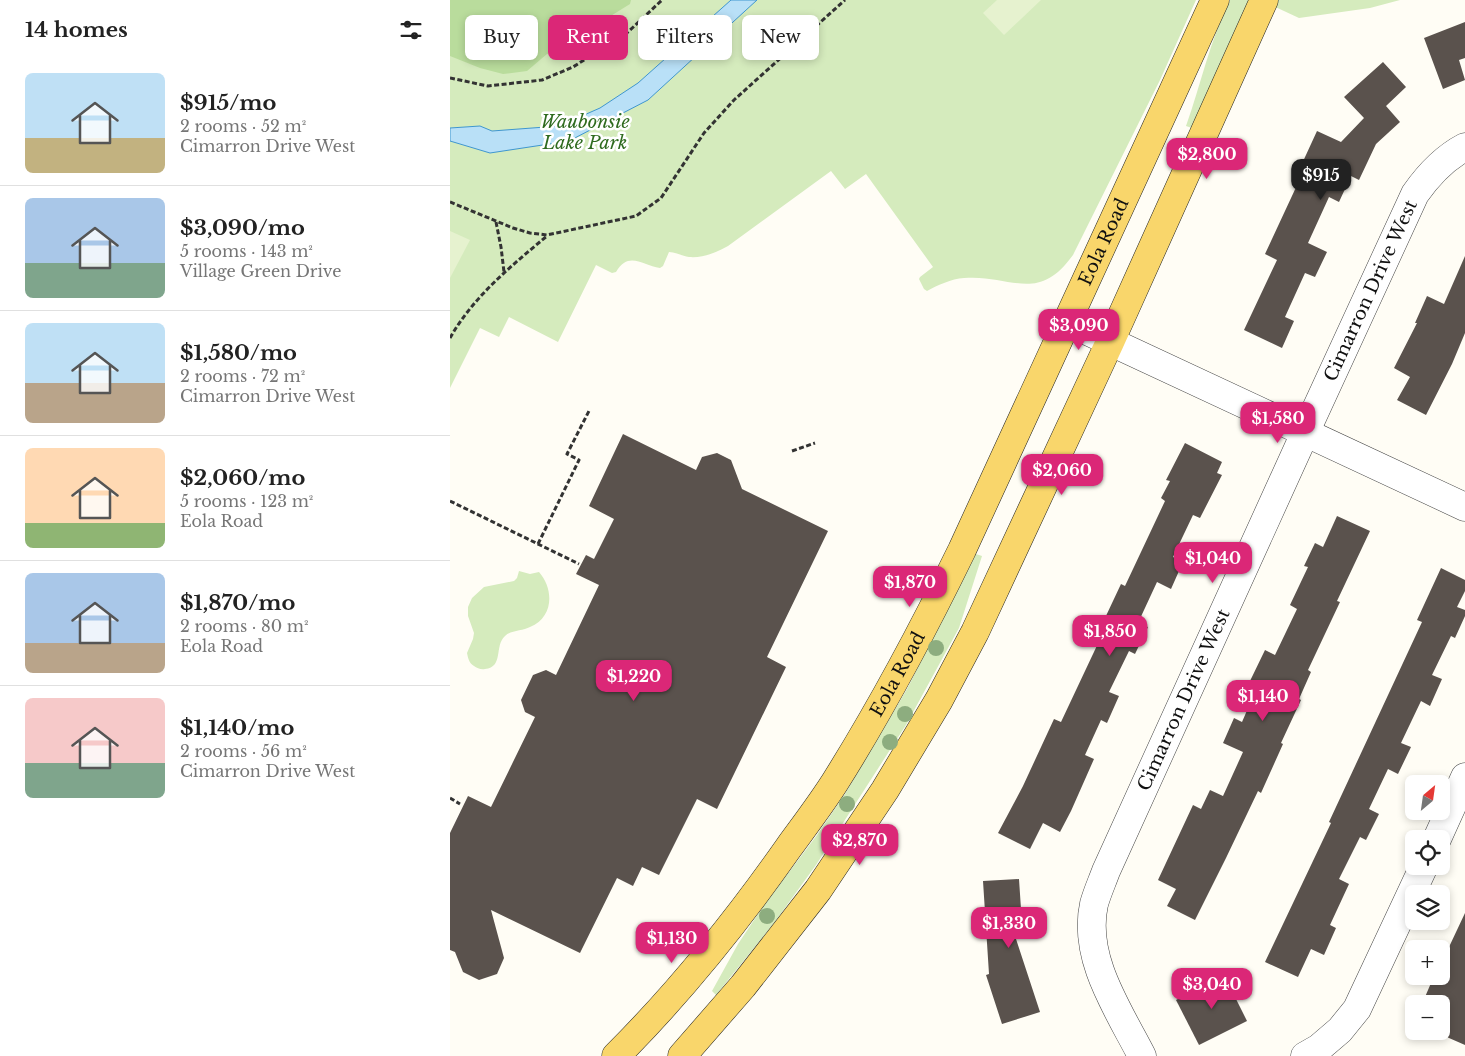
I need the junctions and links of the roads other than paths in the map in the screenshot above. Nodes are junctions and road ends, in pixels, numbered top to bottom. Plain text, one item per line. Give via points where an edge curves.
1 (1215, 0) edge
2 (1264, 0) edge
3 (1465, 147) edge
4 (1066, 321) junction
5 (1110, 342) junction
6 (1305, 433) junction
7 (1465, 507) edge
8 (1465, 777) edge
9 (1441, 830) edge
10 (1420, 875) edge
11 (616, 1056) edge
12 (682, 1056) edge
13 (1142, 1056) edge
14 (1305, 1056) edge

1 - 4 main road, Eola Road
2 - 5 main road
3 - 6 street, Cimarron Drive West via 1443,162 1415,194
4 - 5 street
4 - 11 main road, Eola Road via 922,632 834,784 707,956
5 - 6 street
5 - 12 main road via 975,632 886,790 818,890 743,986
6 - 7 street
6 - 13 street, Cimarron Drive West via 1110,862 1094,904 1092,936 1098,963
8 - 9 street
10 - 14 street via 1357,1009 1340,1030

